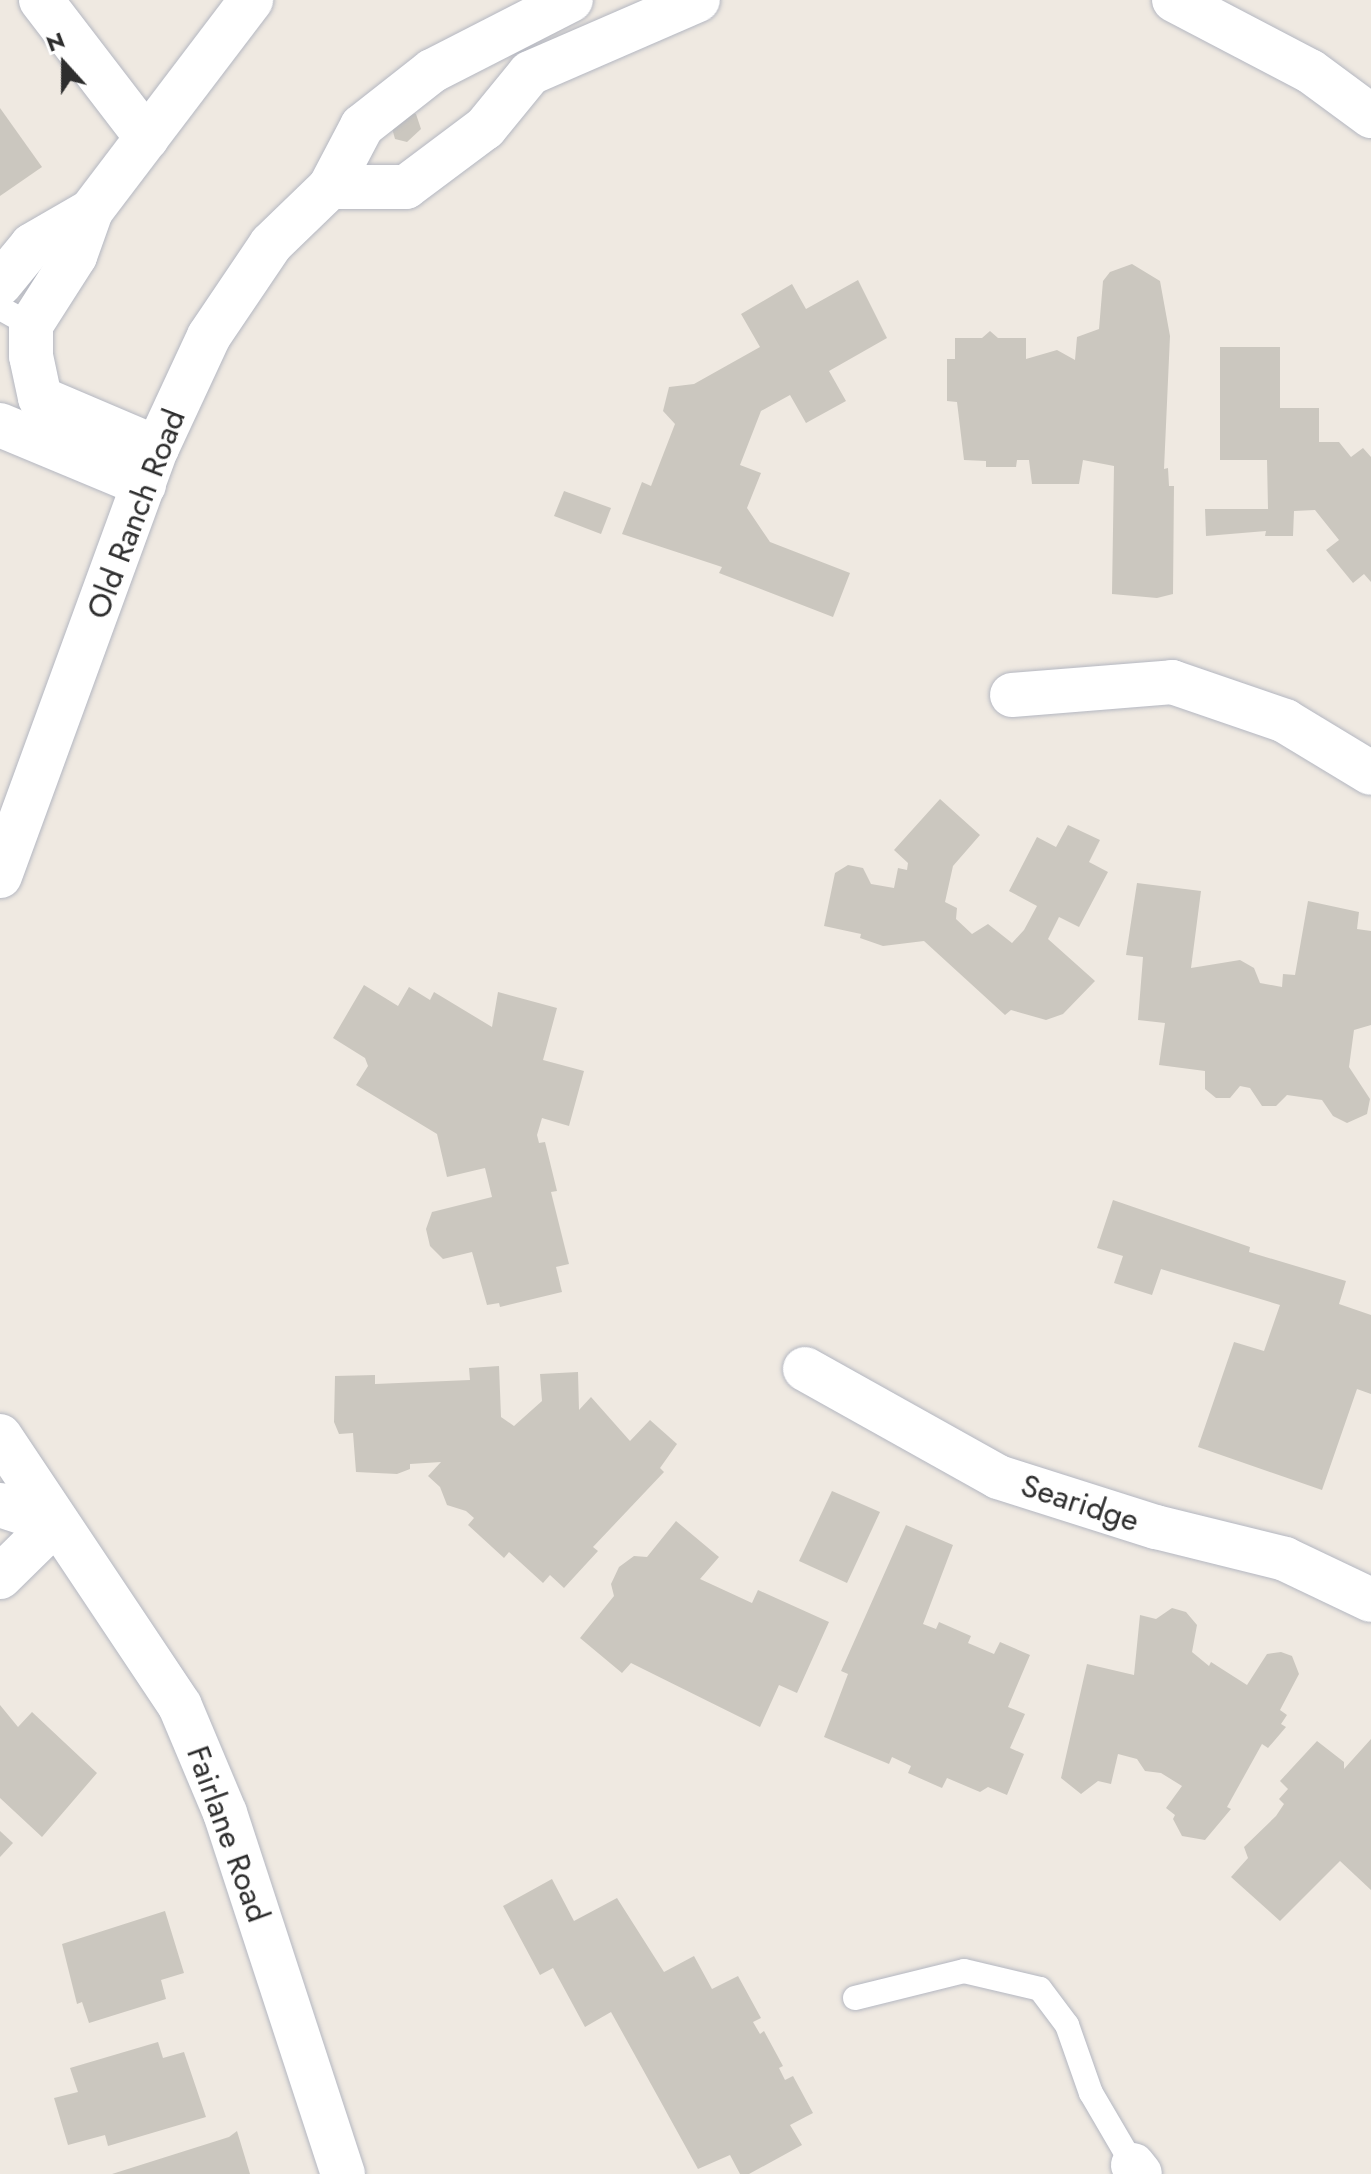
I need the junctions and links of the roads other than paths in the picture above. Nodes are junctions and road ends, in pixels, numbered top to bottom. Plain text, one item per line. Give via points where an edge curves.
1 (41, 0) edge
2 (251, 0) edge
3 (571, 0) edge
4 (698, 0) edge
5 (1174, 0) edge
6 (1371, 116) edge
7 (147, 138) junction
8 (330, 187) junction
9 (91, 211) junction
10 (0, 284) edge
11 (16, 316) edge
12 (0, 425) edge
13 (151, 467) junction
14 (1012, 695) dead end
15 (1371, 773) edge
16 (0, 871) edge
17 (805, 1369) dead end
18 (0, 1436) edge
19 (0, 1505) edge
20 (55, 1523) junction
21 (0, 1577) edge
22 (1371, 1600) edge
23 (855, 1998) dead end
24 (1136, 2169) edge
25 (343, 2174) edge

1 - 7 street
2 - 7 street
3 - 8 street, Old Ranch Road via 432,71 385,107 362,126
4 - 8 street via 530,73 485,128 406,187
5 - 6 street via 1310,71
7 - 9 street
8 - 13 street, Old Ranch Road via 271,244 209,336
9 - 10 street via 32,245
9 - 11 street via 75,256
11 - 13 street via 40,398
12 - 13 street
13 - 16 street, Old Ranch Road
14 - 15 street via 1172,682 1285,721
17 - 22 street, Searidge via 998,1477 1156,1527 1285,1559
18 - 20 street, Fairlane Road
19 - 20 street
20 - 21 street
20 - 25 street, Fairlane Road via 180,1706 225,1813
23 - 24 lane via 964,1971 1040,1989 1067,2025 1091,2093

